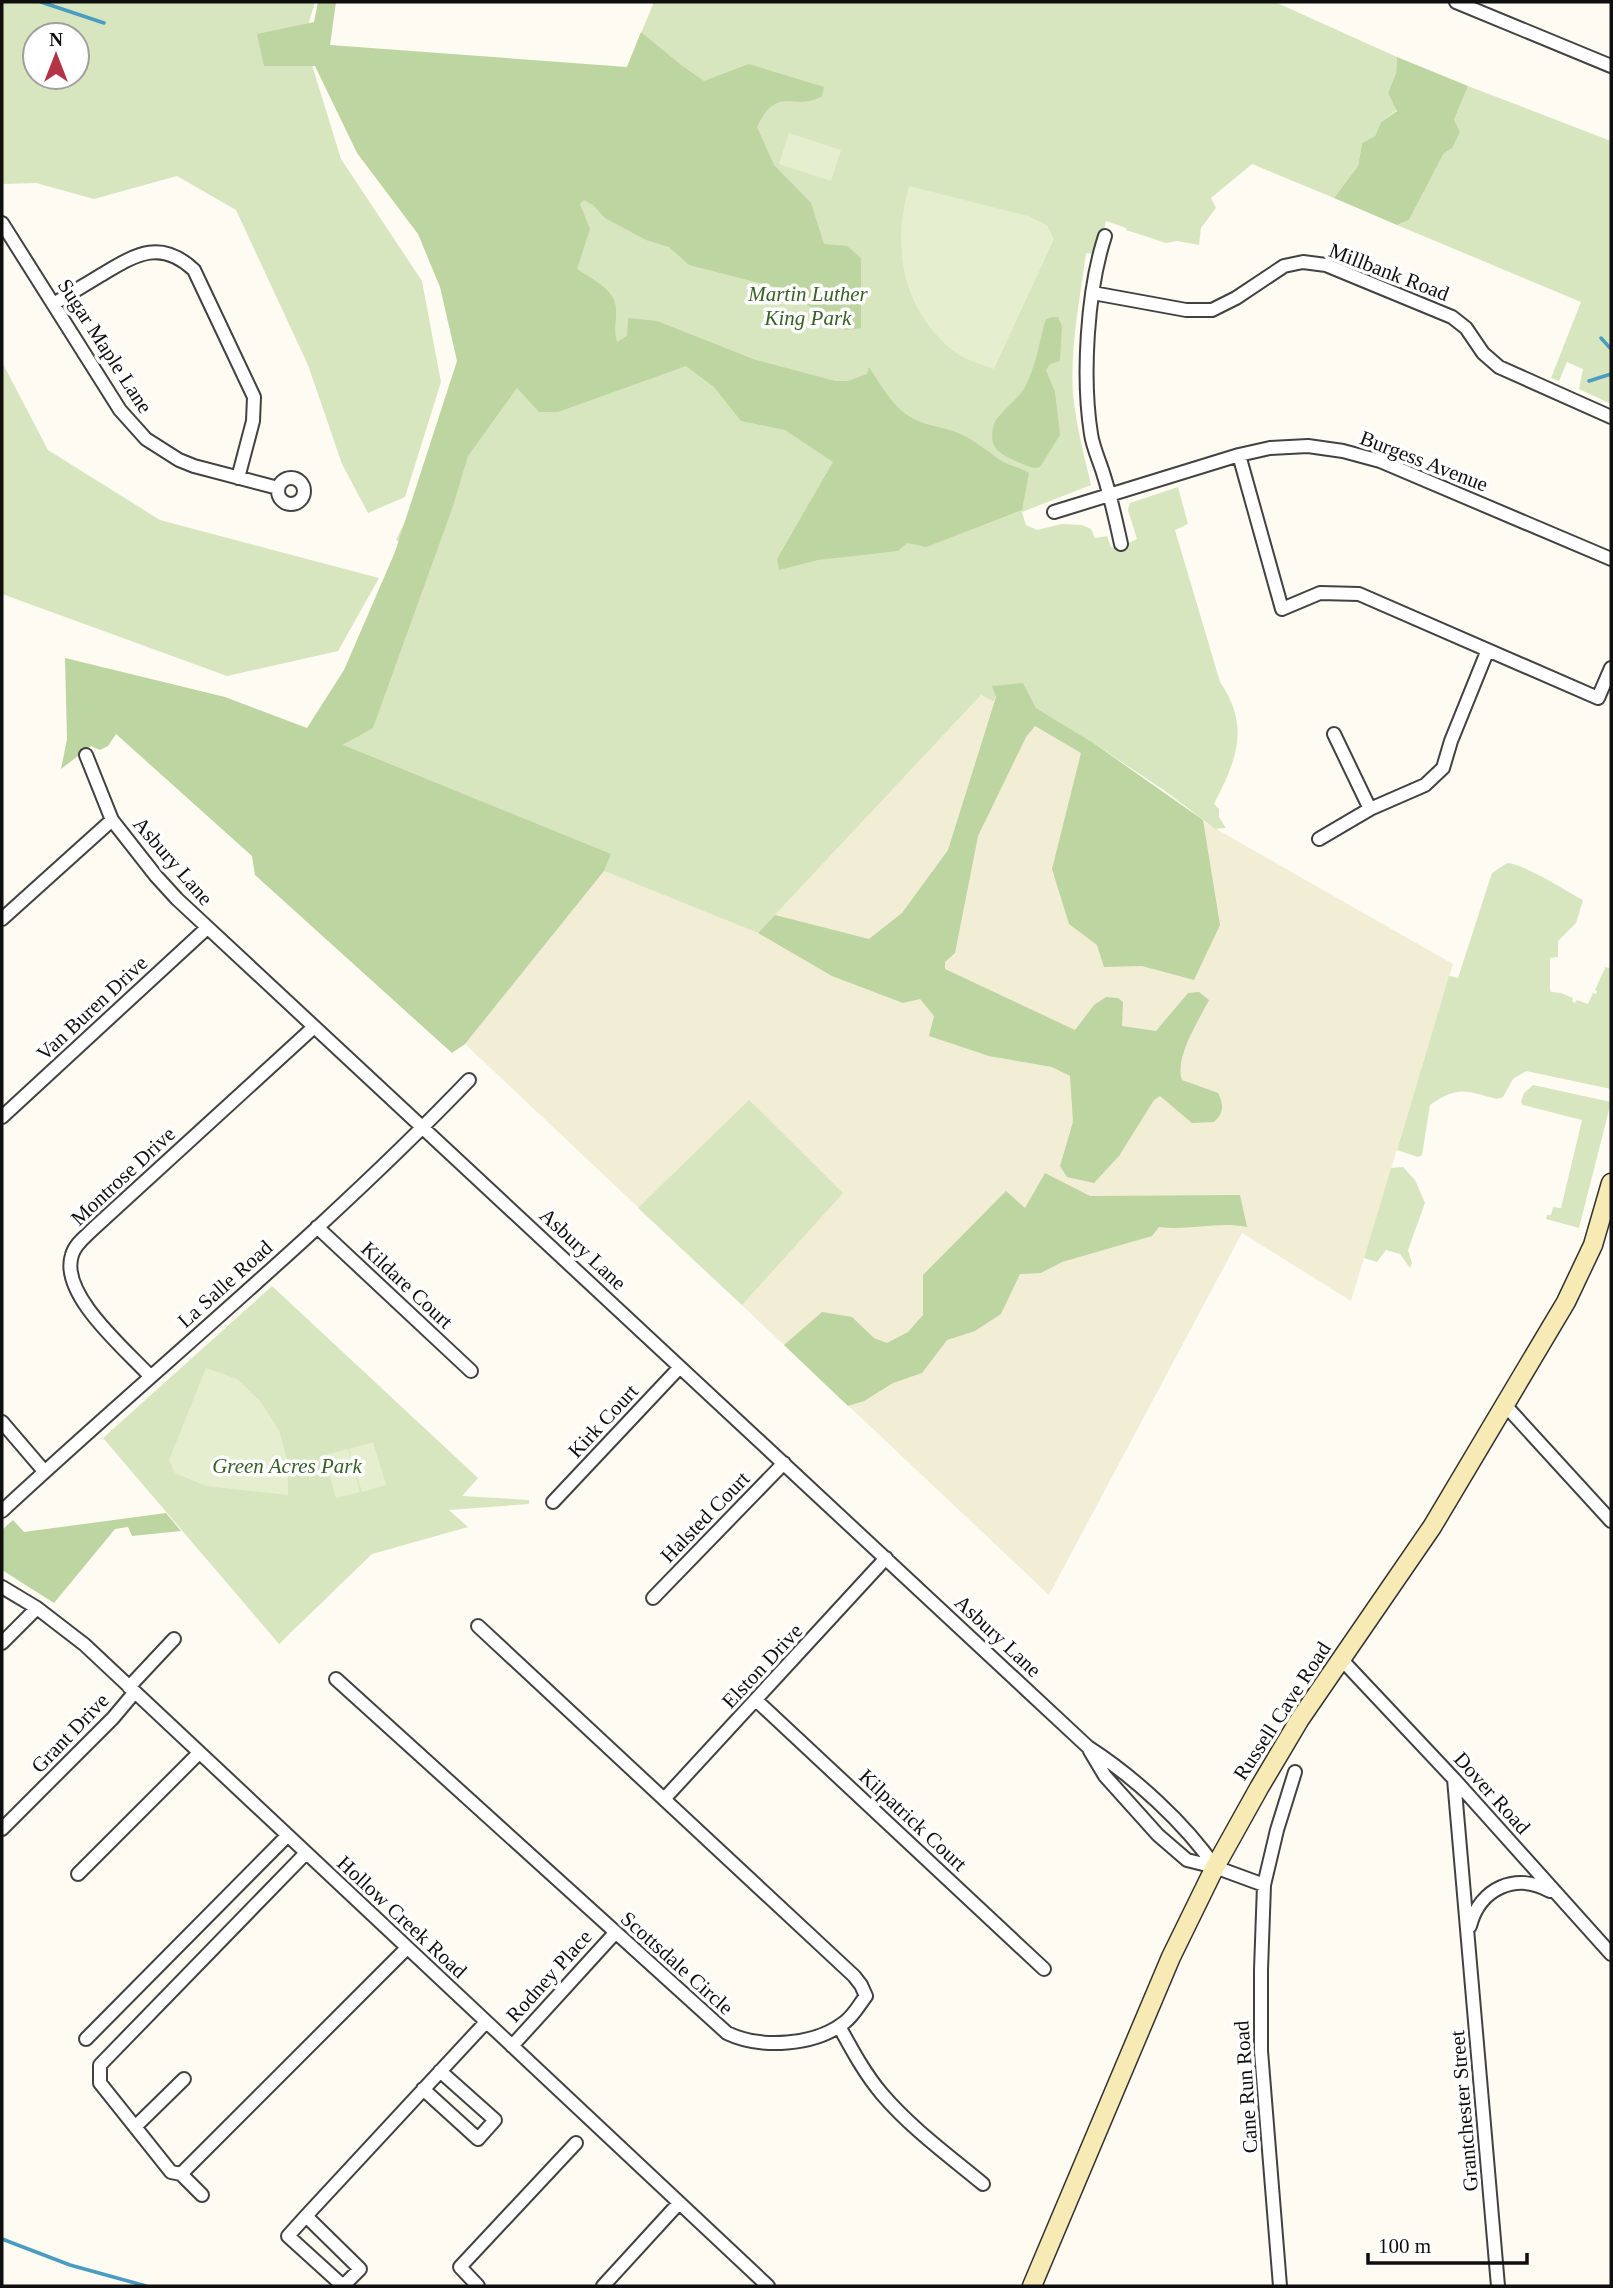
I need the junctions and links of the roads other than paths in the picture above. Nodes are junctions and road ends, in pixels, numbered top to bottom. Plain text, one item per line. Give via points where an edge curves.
1 (1456, 2) edge
2 (1611, 66) edge
3 (2, 223) edge
4 (1105, 236) dead end
5 (1093, 293) junction
6 (54, 304) junction
7 (1611, 417) edge
8 (1239, 455) junction
9 (238, 478) junction
10 (278, 488) dead end
11 (1109, 494) junction
12 (1054, 512) dead end
13 (1121, 544) dead end
14 (1611, 559) edge
15 (1487, 652) junction
16 (1611, 668) edge
17 (1334, 734) dead end
18 (86, 755) dead end
19 (1370, 808) junction
20 (112, 820) junction
21 (1319, 839) dead end
22 (2, 919) edge
23 (208, 928) junction
24 (314, 1027) junction
25 (469, 1080) dead end
26 (2, 1118) edge
27 (424, 1127) junction
28 (1611, 1183) edge
29 (317, 1227) junction
30 (680, 1367) junction
31 (471, 1371) dead end
32 (150, 1376) junction
33 (1505, 1405) junction
34 (2, 1422) edge
35 (784, 1464) junction
36 (44, 1471) junction
37 (553, 1502) dead end
38 (2, 1511) edge
39 (1611, 1521) edge
40 (886, 1558) junction
41 (2, 1587) edge
42 (653, 1598) dead end
43 (37, 1608) junction
44 (478, 1626) dead end
45 (174, 1639) dead end
46 (2, 1643) edge
47 (1342, 1660) junction
48 (336, 1679) dead end
49 (131, 1690) junction
50 (757, 1700) junction
51 (1088, 1747) junction
52 (199, 1753) junction
53 (1295, 1772) dead end
54 (1454, 1779) junction
55 (665, 1798) junction
56 (2, 1829) edge
57 (287, 1836) junction
58 (306, 1853) junction
59 (1215, 1867) junction
60 (78, 1874) dead end
61 (1264, 1885) junction
62 (1559, 1897) junction
63 (1468, 1932) junction
64 (615, 1933) junction
65 (407, 1948) junction
66 (1611, 1954) edge
67 (1044, 1969) dead end
68 (486, 2022) junction
69 (839, 2026) junction
70 (86, 2039) dead end
71 (512, 2046) junction
72 (440, 2071) junction
73 (184, 2079) dead end
74 (423, 2089) junction
75 (135, 2127) junction
76 (576, 2143) dead end
77 (181, 2174) junction
78 (983, 2183) dead end
79 (202, 2195) dead end
80 (679, 2203) junction
81 (306, 2216) junction
82 (766, 2285) edge
83 (478, 2286) edge
84 (603, 2286) edge
85 (1032, 2286) edge
86 (1280, 2286) edge
87 (1498, 2286) edge

1 - 2 street
3 - 6 street, Sugar Maple Lane
4 - 5 street
5 - 7 street, Millbank Road via 1186,310 1212,310 1284,266 1303,262 1326,265 1452,317 1499,366
5 - 11 street via 1088,341 1091,436
6 - 9 street, Sugar Maple Lane via 120,410 146,439 186,463
6 - 9 street via 138,254 161,252 194,270 254,397 253,421
8 - 11 street, Burgess Avenue
8 - 14 street, Burgess Avenue via 1308,446 1368,457
8 - 15 street via 1282,610 1320,593 1359,594
9 - 10 street, Sugar Maple Lane
11 - 12 street, Burgess Avenue
11 - 13 street
15 - 16 street via 1598,698
15 - 19 street via 1443,768 1425,785
17 - 19 street
18 - 20 street, Asbury Lane
19 - 21 street
20 - 22 street
20 - 23 street, Asbury Lane via 156,876
23 - 24 street, Asbury Lane
23 - 26 street, Van Buren Drive
24 - 27 street, Asbury Lane
24 - 32 street, Montrose Drive via 73,1252 71,1270 78,1294
25 - 27 street, La Salle Road
27 - 29 street, La Salle Road
27 - 30 street, Asbury Lane
28 - 33 main road, Russell Cave Road via 1586,1264
29 - 31 street, Kildare Court
29 - 32 street, La Salle Road
30 - 35 street, Asbury Lane
30 - 37 street, Kirk Court
32 - 36 street, La Salle Road
33 - 39 street
33 - 47 main road, Russell Cave Road via 1432,1527
34 - 36 street
35 - 40 street, Asbury Lane
35 - 42 street, Halsted Court
36 - 38 street, La Salle Road
40 - 50 street, Elston Drive
40 - 51 street, Asbury Lane
41 - 43 street, Hollow Creek Road
43 - 46 street
43 - 49 street, Hollow Creek Road via 68,1630
44 - 55 street, Scottsdale Circle
45 - 49 street, Grant Drive
47 - 54 street, Dover Road
47 - 59 main road, Russell Cave Road via 1293,1730
48 - 64 street, Scottsdale Circle
49 - 52 street, Hollow Creek Road
49 - 56 street, Grant Drive via 113,1718
50 - 55 street, Elston Drive
50 - 67 street, Kilpatrick Court
51 - 59 street, Asbury Lane via 1115,1764 1197,1841
51 - 59 street, Asbury Lane via 1105,1776 1158,1835 1187,1860
52 - 57 street, Hollow Creek Road
52 - 60 street
53 - 61 street, Cane Run Road
54 - 62 street, Dover Road
54 - 63 street, Grantchester Street
55 - 69 street, Scottsdale Circle via 861,1985 866,1996
57 - 58 street, Hollow Creek Road
57 - 70 street
58 - 65 street, Hollow Creek Road
58 - 75 street via 100,2065 100,2083
59 - 61 street
59 - 85 main road, Russell Cave Road via 1171,1957
61 - 86 street, Cane Run Road via 1259,2011
62 - 63 street, Grantchester Street via 1528,1883 1506,1884 1484,1897
62 - 66 street, Dover Road
63 - 87 street, Grantchester Street
64 - 69 street, Scottsdale Circle via 718,2026 739,2039 784,2043
64 - 71 street, Rodney Place
65 - 68 street, Hollow Creek Road
65 - 77 street
68 - 71 street, Hollow Creek Road
68 - 72 street
69 - 78 street via 893,2107
71 - 80 street, Hollow Creek Road
72 - 74 street
72 - 74 street via 495,2120 478,2139
73 - 75 street
74 - 81 street
75 - 77 street via 171,2172
76 - 83 street via 460,2267
77 - 79 street
80 - 82 street, Hollow Creek Road
80 - 84 street
81 - 81 street via 288,2235 343,2286 360,2269

